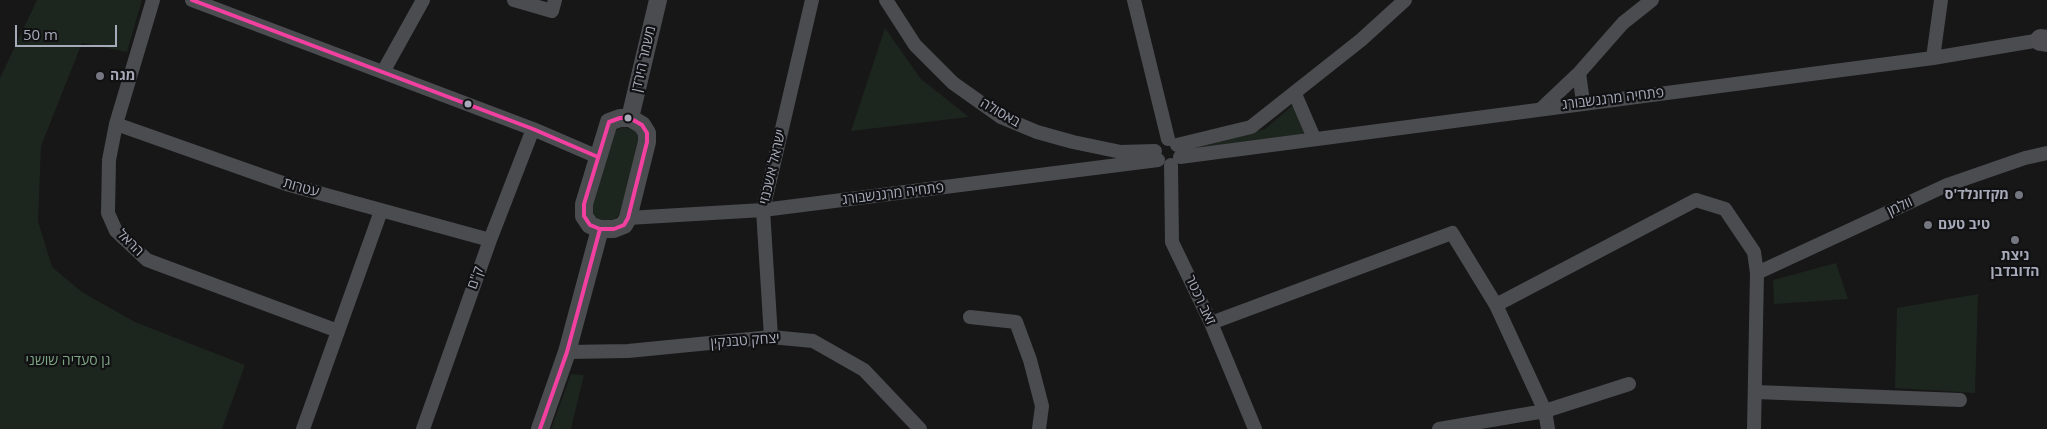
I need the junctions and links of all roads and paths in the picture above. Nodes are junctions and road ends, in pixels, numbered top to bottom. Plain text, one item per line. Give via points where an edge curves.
1 (153, 0) edge
2 (192, 0) edge
3 (423, 0) edge
4 (514, 0) edge
5 (556, 0) edge
6 (658, 0) edge
7 (812, 0) edge
8 (886, 0) edge
9 (1134, 0) edge
10 (1404, 0) edge
11 (1652, 0) edge
12 (1941, 0) edge
13 (2045, 40) edge
14 (1933, 58) junction
15 (383, 72) junction
16 (1579, 73) junction
17 (1295, 94) junction
18 (1583, 102) junction
19 (1542, 108) junction
20 (630, 118) junction
21 (116, 124) junction
22 (533, 129) junction
23 (1314, 138) junction
24 (1174, 152) junction
25 (2047, 153) edge
26 (1156, 156) junction
27 (598, 157) junction
28 (763, 210) junction
29 (381, 211) junction
30 (628, 218) junction
31 (600, 230) junction
32 (490, 240) junction
33 (1757, 273) junction
34 (1496, 305) junction
35 (970, 317) dead end
36 (1211, 323) junction
37 (338, 331) junction
38 (771, 337) junction
39 (566, 352) junction
40 (1629, 384) dead end
41 (1756, 392) junction
42 (1960, 400) dead end
43 (1545, 411) junction
44 (303, 429) edge
45 (423, 429) edge
46 (540, 429) edge
47 (920, 429) edge
48 (1039, 429) edge
49 (1255, 429) edge
50 (1439, 429) edge
51 (1548, 429) edge
52 (1754, 429) edge

1 - 21 street, הראל
2 - 15 street
3 - 15 street
4 - 5 street via 552,11
6 - 20 street, משמר הירדן
7 - 28 street, ישראל אשכנזי
8 - 26 street, באסולה via 915,45 953,83 1001,117 1073,142
9 - 24 street, זאב רכטר
10 - 17 street
11 - 16 street via 1623,23
12 - 14 street
13 - 14 street, פתחיה מרגנשבורג
14 - 18 street, פתחיה מרגנשבורג
15 - 22 street
16 - 18 street
16 - 19 street
17 - 23 street
17 - 24 street via 1251,127
18 - 19 street, פתחיה מרגנשבורג
19 - 23 street, פתחיה מרגנשבורג
20 - 27 street via 608,122
20 - 30 street via 642,125 648,142
21 - 29 street, עטרות via 286,184
21 - 37 street, הראל via 109,160 108,213 116,231 130,246 147,260
22 - 27 street
22 - 32 street, ק"ם
23 - 24 street, פתחיה מרגנשבורג
24 - 26 street via 1163,164
24 - 26 street via 1160,140
24 - 36 street, זאב רכטר via 1172,242
25 - 33 street, וולמן via 1947,185
26 - 28 street, פתחיה מרגנשבורג
27 - 31 street via 584,216 590,225
28 - 30 street, פתחיה מרגנשבורג
28 - 38 street, ישראל אשכנזי
29 - 32 street, עטרות
29 - 37 street
30 - 31 street via 624,225
31 - 39 street
32 - 45 street, ק"ם
33 - 34 street via 1754,252 1725,209 1696,200
33 - 41 street
34 - 36 street via 1452,233
34 - 43 street
35 - 48 street via 1016,322 1042,406
36 - 49 street, זאב רכטר
37 - 44 street
38 - 39 street, יצחק טבנקין via 628,352
38 - 47 street, יצחק טבנקין via 814,341 864,370
39 - 46 street
40 - 43 street
41 - 42 street
41 - 52 street
43 - 50 street
43 - 51 street

